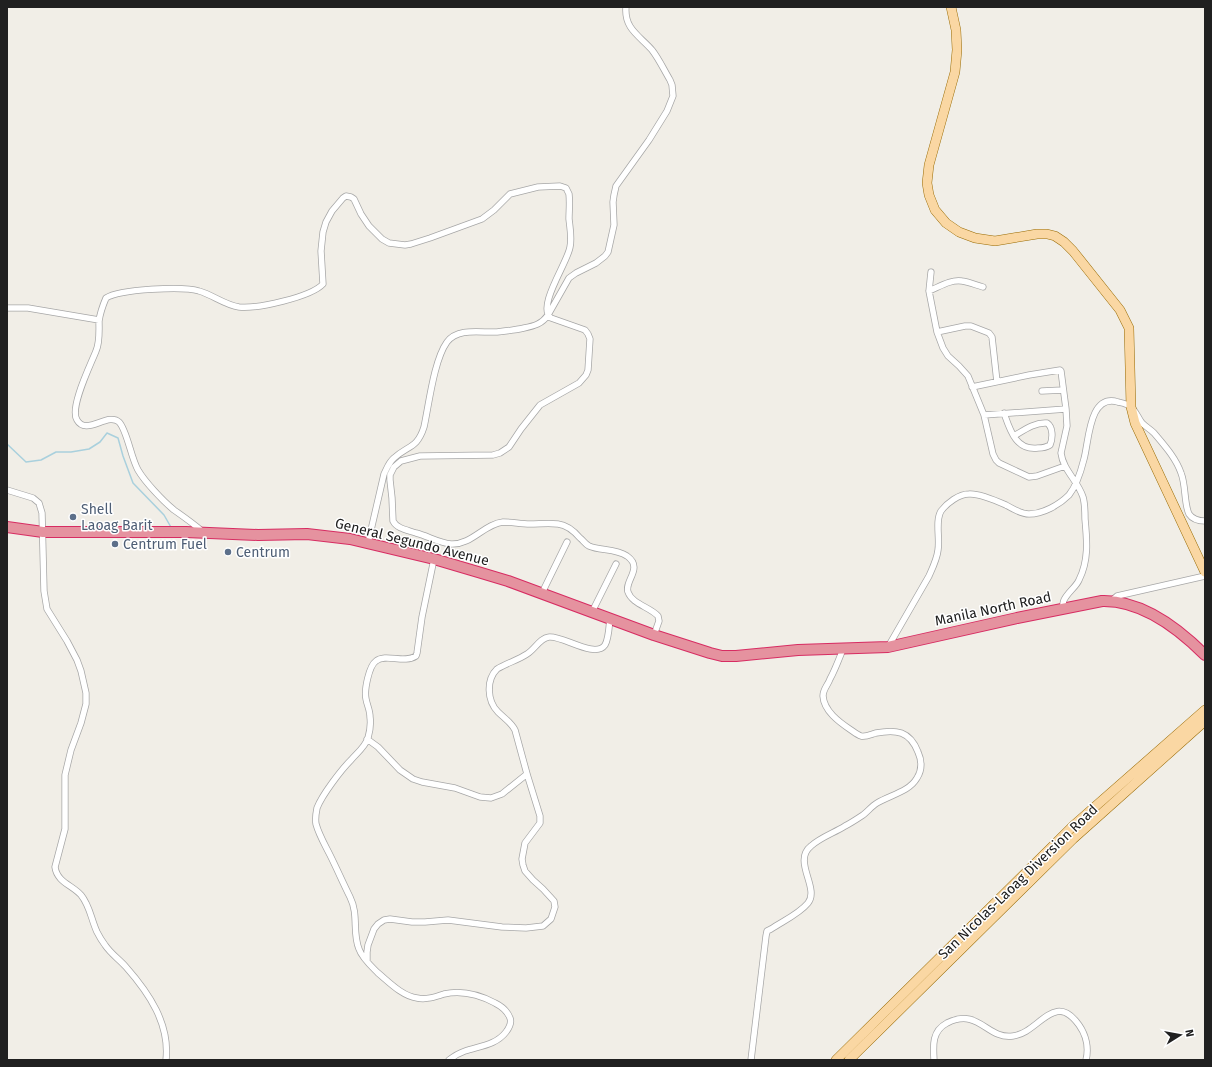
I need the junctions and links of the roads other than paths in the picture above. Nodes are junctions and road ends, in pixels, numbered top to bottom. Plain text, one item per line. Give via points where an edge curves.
1 (626, 7) edge
2 (951, 7) edge
3 (931, 272) dead end
4 (983, 288) dead end
5 (929, 291) junction
6 (7, 308) edge
7 (548, 315) junction
8 (99, 320) junction
9 (937, 332) junction
10 (998, 382) junction
11 (972, 386) junction
12 (1063, 390) junction
13 (1042, 391) dead end
14 (1131, 407) junction
15 (1066, 410) junction
16 (1004, 413) junction
17 (984, 415) junction
18 (1014, 436) junction
19 (1066, 466) junction
20 (1076, 483) junction
21 (7, 490) edge
22 (1205, 521) edge
23 (7, 527) edge
24 (43, 532) junction
25 (203, 532) junction
26 (567, 542) dead end
27 (368, 543) junction
28 (434, 559) junction
29 (616, 564) dead end
30 (1205, 572) edge
31 (1205, 576) edge
32 (542, 593) junction
33 (1111, 601) junction
34 (1062, 608) junction
35 (592, 612) junction
36 (610, 618) junction
37 (654, 634) junction
38 (888, 647) junction
39 (843, 648) junction
40 (772, 652) joint
41 (1205, 655) edge
42 (1205, 710) edge
43 (1205, 721) edge
44 (367, 739) junction
45 (527, 774) junction
46 (367, 962) junction
47 (166, 1060) edge
48 (449, 1060) edge
49 (751, 1060) edge
50 (836, 1060) edge
51 (849, 1060) edge
52 (934, 1060) edge
53 (1086, 1060) edge

1 - 7 street via 626,21 631,30 653,51 670,80 672,100 649,140 616,186 613,202 614,225 608,252 601,260 569,278
2 - 14 main road via 956,30 955,72 928,165 927,183 935,210 946,223 959,232 975,238 995,241 1047,234 1064,242 1073,251 1120,310 1129,328
3 - 5 street
4 - 5 street via 956,281
5 - 9 street
6 - 8 street via 28,308
7 - 8 street via 546,307 570,247 569,194 566,188 562,187 538,187 510,194 482,219 404,245 389,243 382,239 369,226 354,199 346,196 326,222 321,243 323,284 312,291 281,301 247,307 231,305 198,290 154,289 126,292 106,298
7 - 27 street via 542,322 533,326 496,332 465,333 453,336 448,341 435,372 420,437 395,456 384,474
7 - 37 street via 585,330 588,334 590,352 586,375 579,383 540,406 509,447 500,453 420,456 397,464 390,480 393,520 399,527 451,544 470,540 503,522 556,524 568,527 589,546 618,552 629,558 634,570 628,591 634,600 658,616 659,621
8 - 25 street via 98,343 78,395 76,419 82,425 113,419 118,421 138,470 161,498
9 - 10 street via 968,326 989,333 992,337
9 - 11 street via 945,352 965,373
10 - 11 street
10 - 12 street via 1060,370
11 - 17 street
12 - 13 street
12 - 15 street
14 - 20 street via 1117,401 1108,401 1093,416
14 - 22 street via 1177,463 1184,482 1188,513 1198,521
14 - 30 main road via 1135,423
15 - 16 street
15 - 19 street via 1067,426 1061,453
16 - 17 street
16 - 18 street
17 - 19 street via 993,454 999,463 1029,477
18 - 18 street via 1022,446 1028,448 1048,446 1052,440 1051,426 1045,422 1033,425
19 - 20 street
20 - 34 street via 1084,504 1086,558 1079,580 1064,600
20 - 38 street via 1070,494 1052,508 1029,514 976,494 968,494 950,501 938,519 938,551 935,563
21 - 24 street via 33,498 39,503
23 - 24 highway, General Segundo Avenue
24 - 25 highway, General Segundo Avenue
24 - 47 street via 44,592 47,609 77,660 86,693 86,704 65,775 65,829 55,867 58,877 80,894 87,903 97,932 106,947 126,966 153,1002 165,1032
25 - 27 highway, General Segundo Avenue via 307,534 350,538
26 - 32 street
27 - 28 highway, General Segundo Avenue
28 - 32 highway, General Segundo Avenue
28 - 44 street via 416,656 408,659 380,659 376,661 369,676 365,695 370,715
29 - 35 street
31 - 33 street via 1117,596
32 - 35 highway, General Segundo Avenue
33 - 34 highway, Manila North Road
33 - 41 highway, Manila North Road via 1132,606 1162,620
34 - 38 highway, Manila North Road
35 - 36 highway, General Segundo Avenue
36 - 37 highway, General Segundo Avenue
36 - 45 street via 605,645 596,650 548,637 527,654 493,673 489,688 490,699 515,730
37 - 40 highway, General Segundo Avenue via 722,656
38 - 39 highway, Manila North Road
39 - 40 highway, Manila North Road
39 - 49 street via 824,692 829,711 840,723 859,735 891,731 907,736 918,751 920,770 912,785 875,804 863,815 816,841 807,849 804,861 810,899 798,911 767,931
42 - 50 main road, San Nicolas-Laoag Diversion Road via 1073,826
43 - 51 main road, San Nicolas-Laoag Diversion Road via 1073,839
44 - 45 street via 413,779 455,788 480,798 502,794
44 - 46 street via 320,803 316,820 351,900 356,917 358,947
45 - 46 street via 540,821 525,843 522,859 526,871 554,901 551,919 543,926 526,928 448,920 384,920 374,929 367,952
46 - 48 street via 396,988 412,997 425,999 467,992 486,998 507,1012 510,1024 501,1038 492,1044 456,1055
52 - 53 street via 936,1033 948,1022 966,1018 979,1022 989,1030 1012,1037 1058,1011 1070,1014 1081,1028 1087,1043

